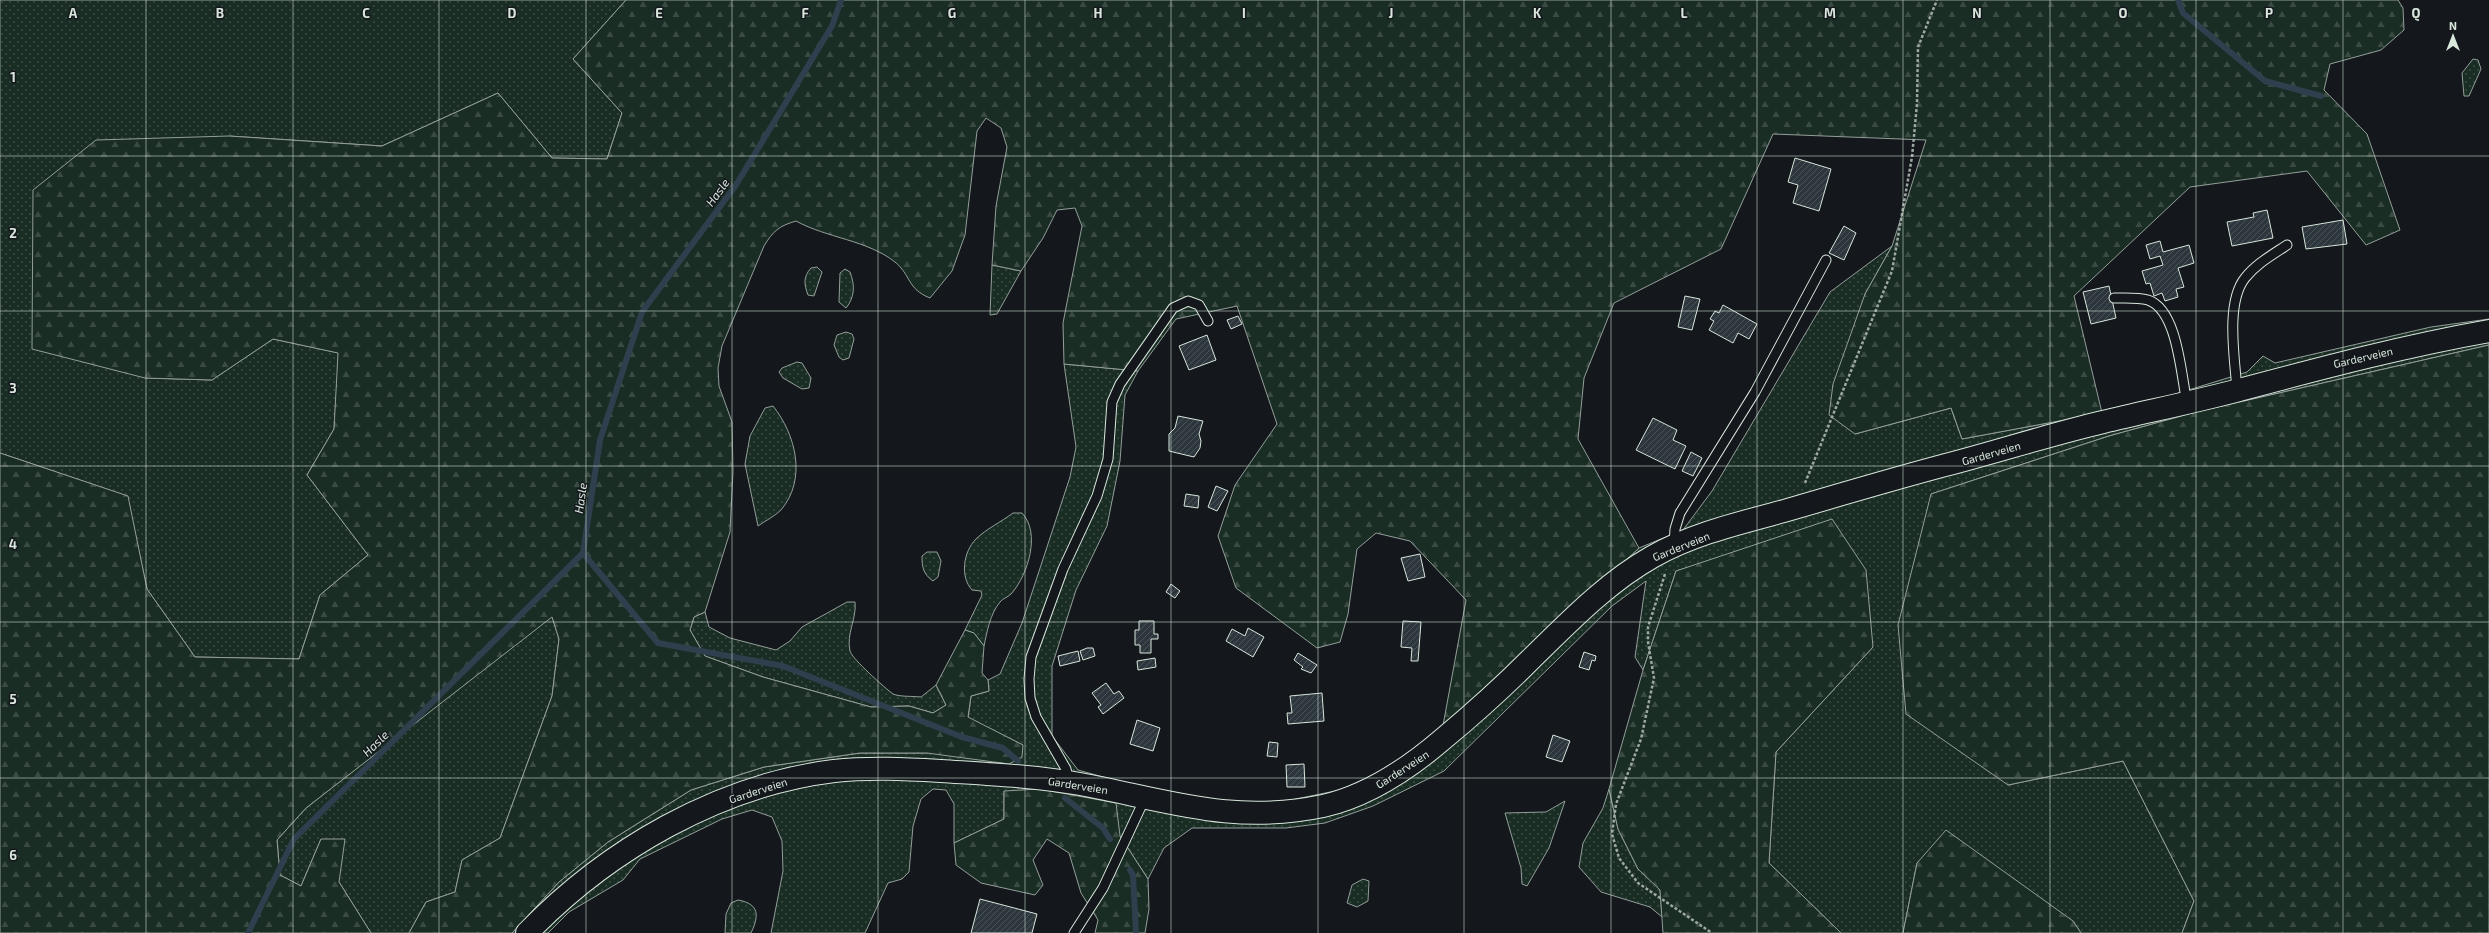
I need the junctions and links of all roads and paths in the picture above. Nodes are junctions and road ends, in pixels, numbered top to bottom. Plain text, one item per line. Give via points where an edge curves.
1 (1937, 0) edge
2 (2287, 245) dead end
3 (1826, 260) dead end
4 (2114, 298) dead end
5 (1208, 321) dead end
6 (2489, 331) edge
7 (2238, 390) junction
8 (2187, 402) junction
9 (1806, 505) junction
10 (1674, 547) junction
11 (1069, 782) junction
12 (1145, 798) junction
13 (527, 933) edge
14 (1074, 933) edge
15 (1712, 933) edge

1 - 9 path via 1918,47 1917,104 1912,157 1892,271 1803,487
2 - 7 lane via 2255,267 2244,279 2232,322
3 - 10 lane via 1755,392 1680,513 1675,529
4 - 8 lane via 2148,300 2166,315 2173,329
5 - 11 lane via 1199,305 1188,301 1173,308 1120,384 1112,402 1108,459 1097,496 1069,556 1032,652 1030,698 1039,725 1066,769
6 - 7 street, Garderveien via 2369,355
7 - 8 street, Garderveien
8 - 9 street, Garderveien via 2044,438
9 - 10 street, Garderveien
10 - 12 street, Garderveien via 1656,554 1613,583 1489,701 1430,751 1378,786 1330,804 1262,814 1183,807
10 - 15 path via 1648,627 1654,678 1641,738 1616,804 1612,834 1619,858 1638,883
11 - 12 street, Garderveien
11 - 13 street, Garderveien via 999,774 871,768 832,771 785,780 714,804 645,840 573,890
12 - 14 lane via 1103,888

